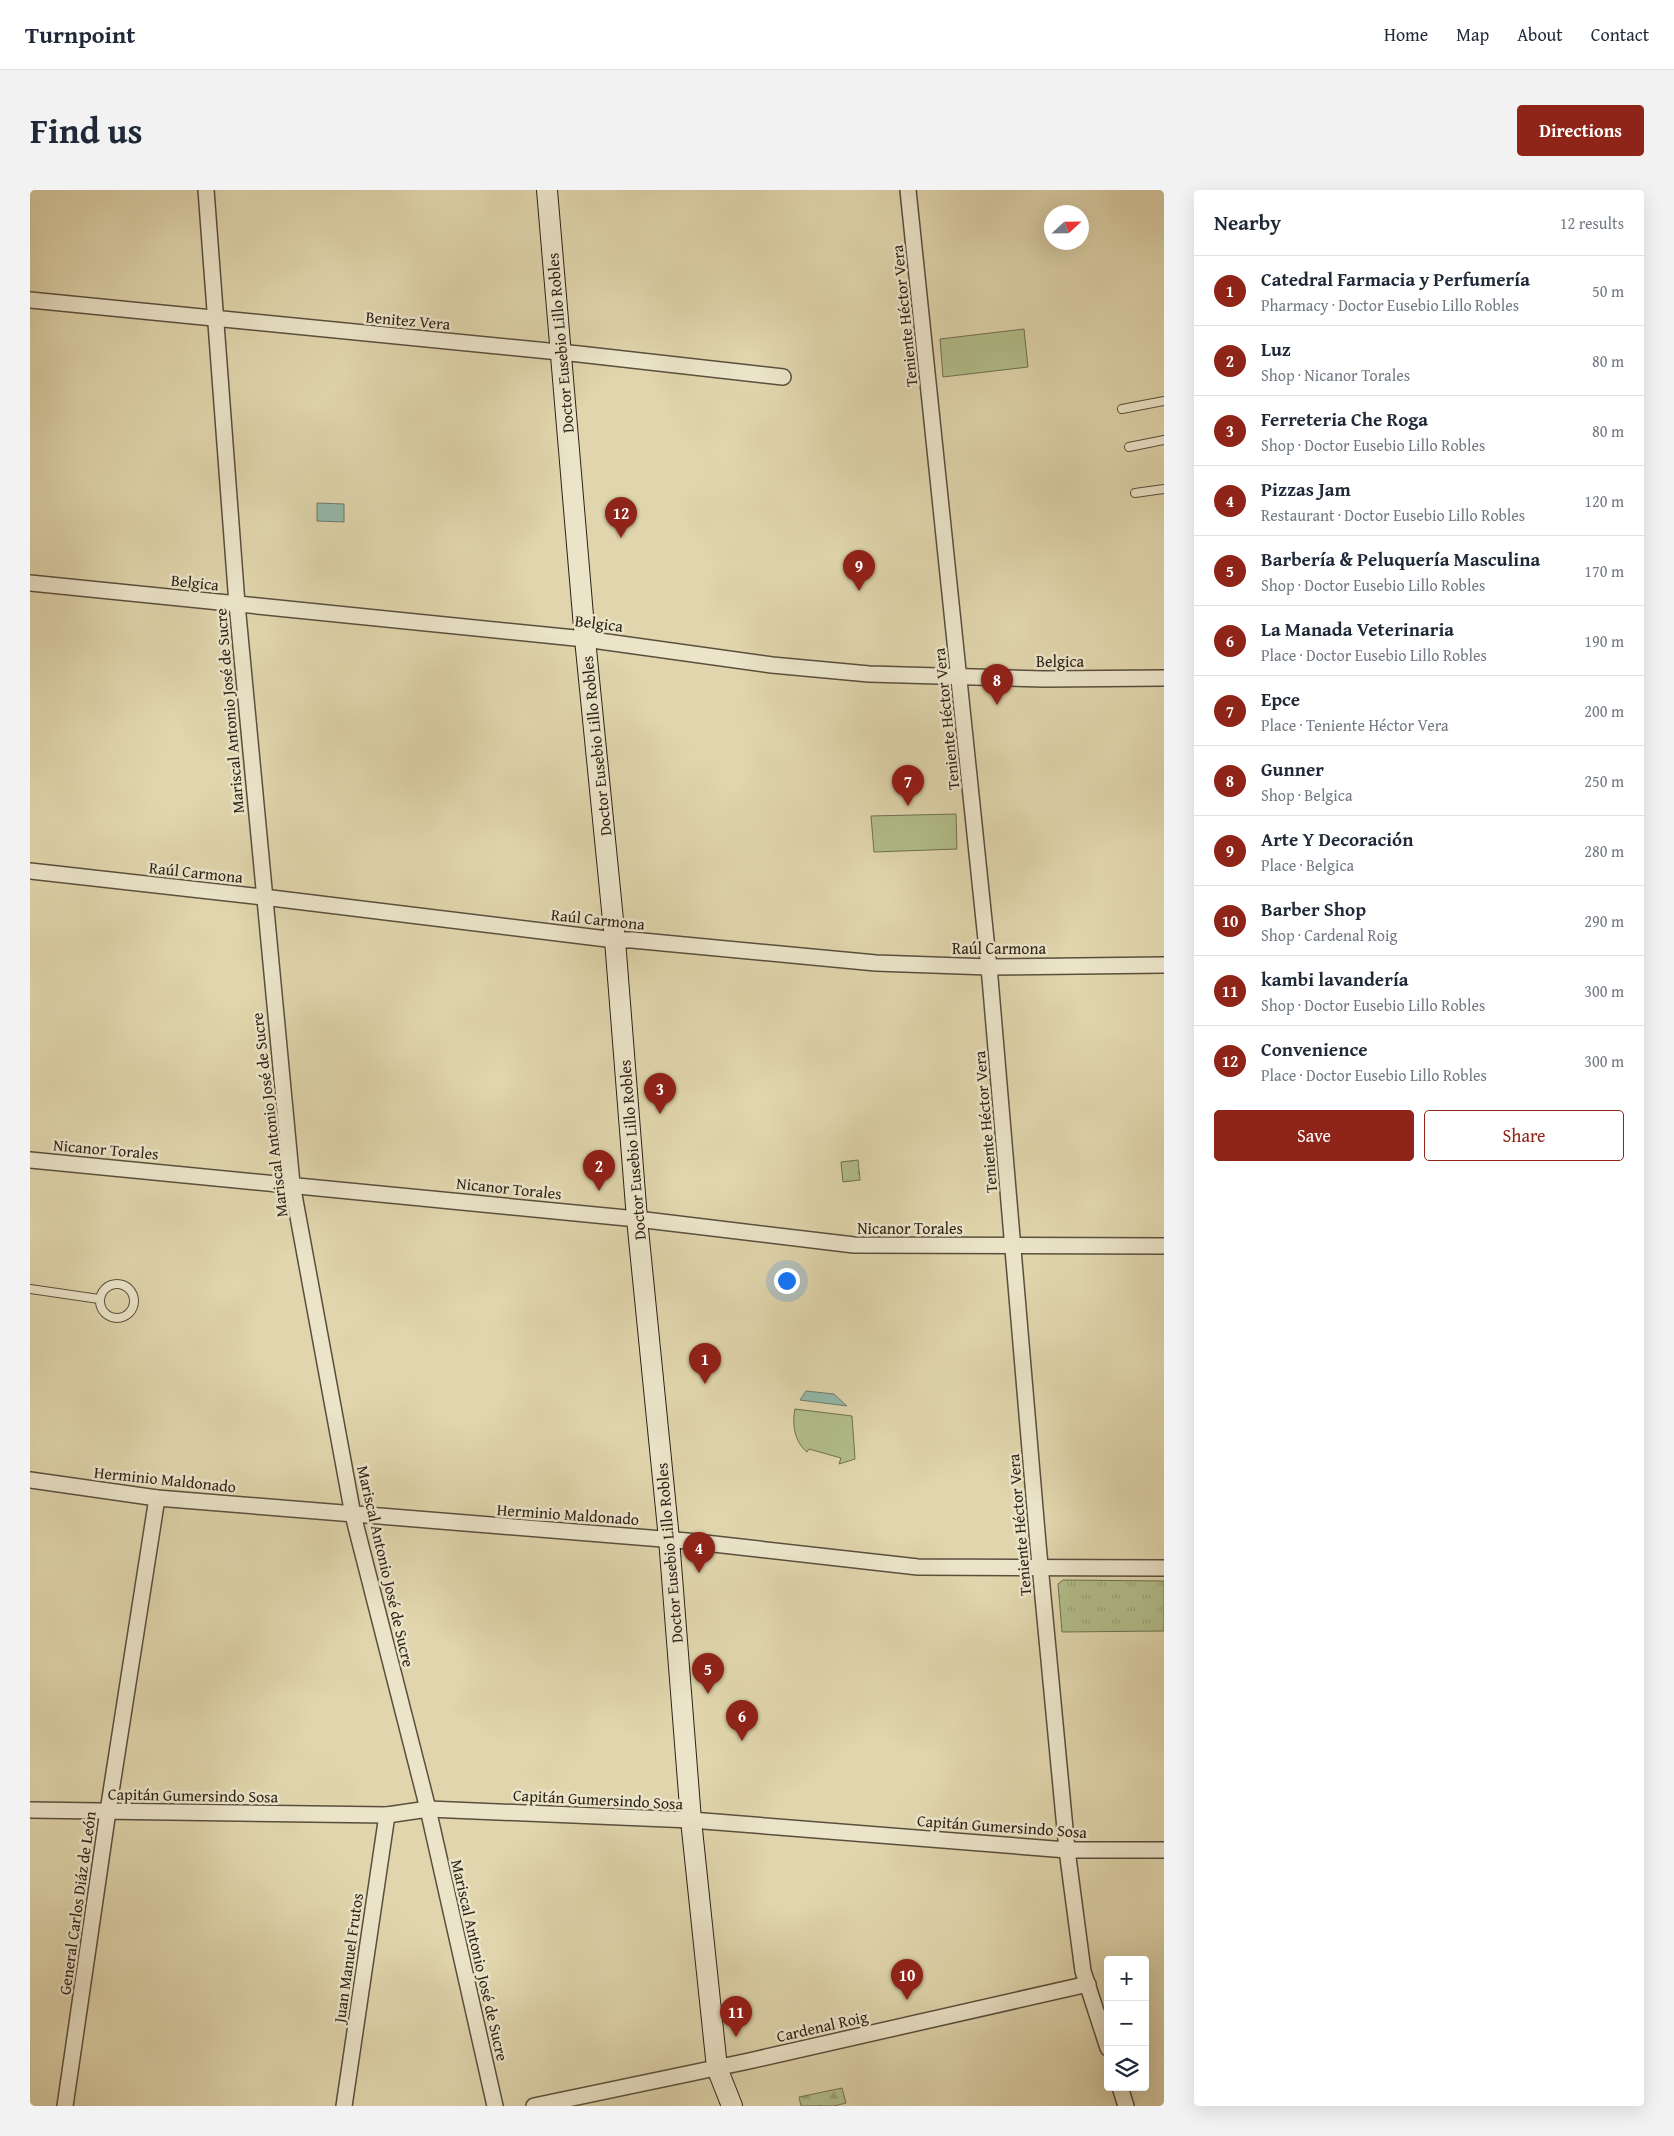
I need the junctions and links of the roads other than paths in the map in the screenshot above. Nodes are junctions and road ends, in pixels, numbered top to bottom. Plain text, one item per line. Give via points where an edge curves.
1 (206, 190) edge
2 (547, 190) edge
3 (908, 190) edge
4 (30, 300) edge
5 (217, 319) junction
6 (561, 352) junction
7 (783, 377) dead end
8 (1164, 401) edge
9 (1122, 409) dead end
10 (1164, 440) edge
11 (1129, 447) dead end
12 (1164, 489) edge
13 (1135, 493) dead end
14 (30, 583) edge
15 (237, 604) junction
16 (585, 639) junction
17 (960, 677) junction
18 (1164, 678) edge
19 (30, 871) edge
20 (263, 897) junction
21 (615, 940) junction
22 (1164, 965) edge
23 (989, 966) junction
24 (30, 1160) edge
25 (292, 1184) junction
26 (637, 1219) junction
27 (1014, 1246) junction
28 (1164, 1246) edge
29 (30, 1289) edge
30 (99, 1300) junction
31 (30, 1480) edge
32 (157, 1498) junction
33 (353, 1515) junction
34 (669, 1539) junction
35 (1040, 1567) junction
36 (1164, 1568) edge
37 (428, 1809) junction
38 (30, 1810) edge
39 (108, 1811) junction
40 (387, 1815) junction
41 (691, 1820) junction
42 (1067, 1850) junction
43 (1164, 1850) edge
44 (1088, 1984) junction
45 (1107, 2046) edge
46 (717, 2068) junction
47 (1121, 2091) edge
48 (65, 2106) edge
49 (344, 2106) edge
50 (496, 2106) edge
51 (534, 2106) edge
52 (732, 2106) edge
53 (1126, 2106) edge

1 - 5 street, Mariscal Antonio José de Sucre
2 - 6 main road, Doctor Eusebio Lillo Robles
3 - 17 street, Teniente Héctor Vera
4 - 5 street, Benitez Vera
5 - 6 street, Benitez Vera
5 - 15 street, Mariscal Antonio José de Sucre
6 - 7 street, Benitez Vera
6 - 16 main road, Doctor Eusebio Lillo Robles
8 - 9 lane
10 - 11 lane
12 - 13 lane
14 - 15 street, Belgica
15 - 16 street, Belgica
15 - 20 street, Mariscal Antonio José de Sucre
16 - 17 street, Belgica via 772,665 869,674
16 - 21 main road, Doctor Eusebio Lillo Robles
17 - 18 street, Belgica
17 - 23 street, Teniente Héctor Vera
19 - 20 street, Raúl Carmona
20 - 21 street, Raúl Carmona
20 - 25 street, Mariscal Antonio José de Sucre
21 - 23 street, Raúl Carmona via 876,963
21 - 26 main road, Doctor Eusebio Lillo Robles
22 - 23 street, Raúl Carmona
23 - 27 street, Teniente Héctor Vera
24 - 25 street, Nicanor Torales
25 - 26 street, Nicanor Torales
25 - 33 street, Mariscal Antonio José de Sucre
26 - 27 street, Nicanor Torales via 854,1245
26 - 34 main road, Doctor Eusebio Lillo Robles
27 - 28 street, Nicanor Torales
27 - 35 street, Teniente Héctor Vera
29 - 30 lane
30 - 30 lane via 101,1292 114,1283 128,1288 134,1302 126,1315 111,1318 100,1307
31 - 32 street, Herminio Maldonado
32 - 33 street, Herminio Maldonado
32 - 39 street, General Carlos Diáz de León
33 - 34 street, Herminio Maldonado
33 - 37 street, Mariscal Antonio José de Sucre
34 - 35 street, Herminio Maldonado via 918,1567
34 - 41 main road, Doctor Eusebio Lillo Robles
35 - 36 street, Herminio Maldonado
35 - 42 street, Teniente Héctor Vera
37 - 40 street, Capitán Gumersindo Sosa
37 - 41 street, Capitán Gumersindo Sosa
37 - 50 street, Mariscal Antonio José de Sucre
38 - 39 street, Capitán Gumersindo Sosa
39 - 40 street, Capitán Gumersindo Sosa
39 - 48 street, General Carlos Diáz de León
40 - 49 street, Juan Manuel Frutos
41 - 42 street, Capitán Gumersindo Sosa
41 - 46 main road, Doctor Eusebio Lillo Robles
42 - 43 street, Capitán Gumersindo Sosa
42 - 44 street, Teniente Héctor Vera via 1081,1959
44 - 45 street, Teniente Héctor Vera
44 - 46 street, Cardenal Roig
46 - 51 street, Cardenal Roig
46 - 52 main road, Doctor Eusebio Lillo Robles
47 - 53 street

